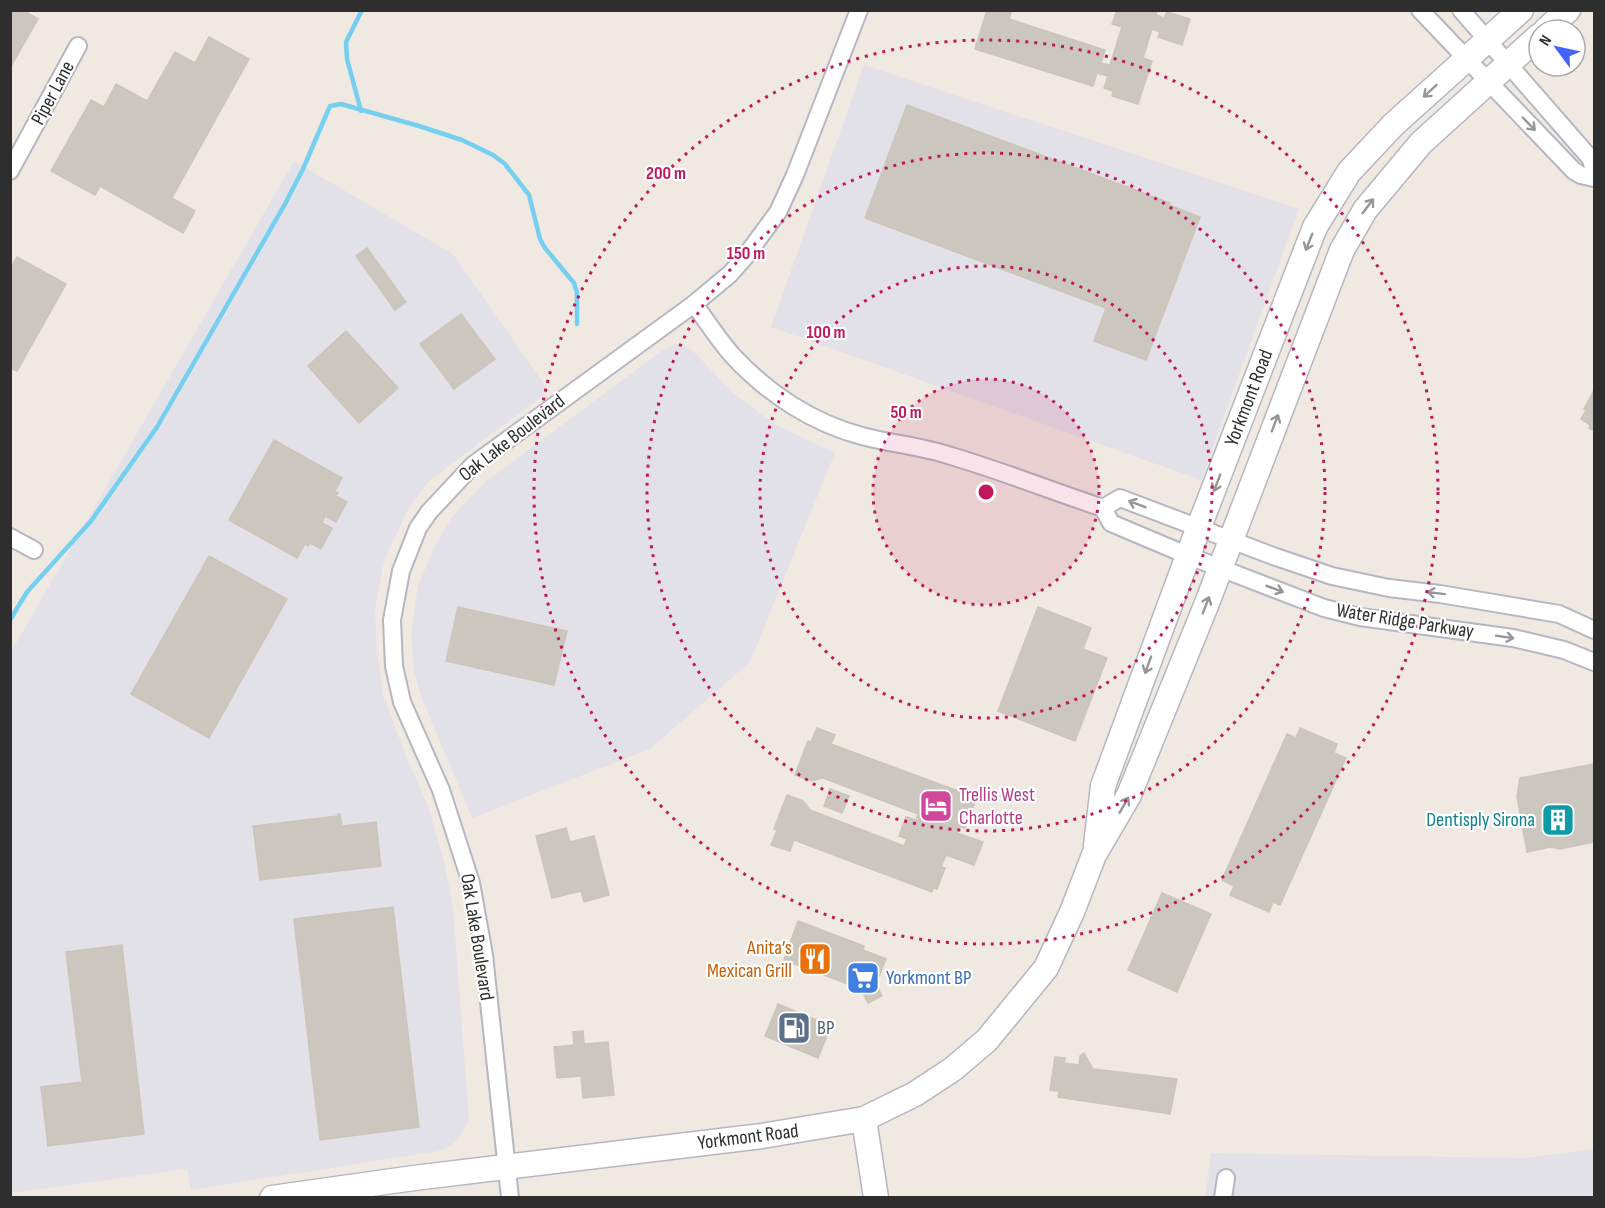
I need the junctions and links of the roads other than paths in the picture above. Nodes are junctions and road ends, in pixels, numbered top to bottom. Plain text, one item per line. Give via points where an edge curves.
1 (859, 10) edge
2 (1419, 10) edge
3 (1461, 10) edge
4 (1521, 10) edge
5 (1487, 40) junction
6 (78, 46) dead end
7 (1527, 47) edge
8 (1466, 59) junction
9 (1508, 64) junction
10 (1488, 82) junction
11 (10, 171) edge
12 (1594, 172) edge
13 (1594, 178) edge
14 (694, 303) junction
15 (1103, 508) junction
16 (1199, 528) junction
17 (10, 537) edge
18 (1230, 540) junction
19 (34, 550) dead end
20 (1189, 556) junction
21 (1220, 568) junction
22 (1594, 630) edge
23 (1594, 662) edge
24 (1094, 855) junction
25 (864, 1119) junction
26 (508, 1168) junction
27 (1226, 1178) dead end
28 (272, 1197) edge
29 (510, 1197) edge
30 (876, 1197) edge
31 (1223, 1197) edge

1 - 14 street, Oak Lake Boulevard via 778,212 730,274
2 - 8 street
3 - 5 street
4 - 5 street, Yorkmont Road
5 - 8 street, Yorkmont Road
5 - 9 street
6 - 11 street, Piper Lane
7 - 9 street, Yorkmont Road
8 - 10 street
8 -> 16 street, Yorkmont Road via 1393,125 1349,172 1315,227
9 - 10 street, Yorkmont Road
9 - 12 street via 1590,159
10 -> 13 street via 1574,171
18 -> 10 street, Yorkmont Road via 1342,250 1365,210 1394,173
14 - 15 street via 732,354 762,384 829,425 951,456
14 - 26 street, Oak Lake Boulevard via 456,481 418,528 395,596 392,653 402,702 441,790 471,882 484,955
16 -> 15 street, Water Ridge Parkway via 1120,498
15 - 20 street, Water Ridge Parkway via 1111,523
16 - 18 street, Water Ridge Parkway
16 - 20 street, Yorkmont Road
17 - 19 street
18 - 21 street, Yorkmont Road
22 -> 18 street, Water Ridge Parkway via 1559,614 1332,576
20 - 21 street, Water Ridge Parkway
20 -> 24 street, Yorkmont Road via 1103,786
21 -> 23 street, Water Ridge Parkway via 1324,608 1360,617 1513,638
24 -> 21 street, Yorkmont Road via 1129,795
24 - 25 street, Yorkmont Road via 1046,968 996,1031 953,1069 915,1094
25 - 26 street, Yorkmont Road
25 - 30 street
26 - 28 street, Yorkmont Road
26 - 29 street, Oak Lake Boulevard
27 - 31 street

